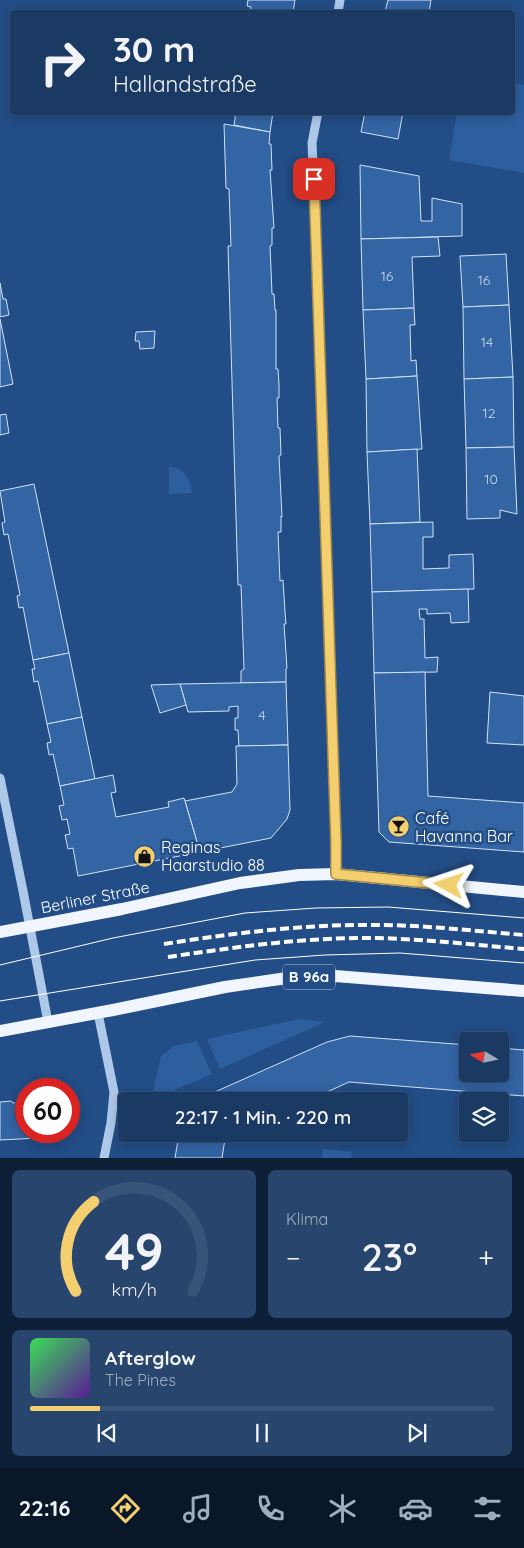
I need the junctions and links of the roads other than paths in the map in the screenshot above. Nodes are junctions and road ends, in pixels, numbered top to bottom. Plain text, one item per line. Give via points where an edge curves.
1 (317, 115) edge
2 (0, 778) edge
3 (336, 874) junction
4 (524, 892) edge
5 (30, 926) junction
6 (0, 932) edge
7 (524, 991) edge
8 (98, 1013) junction
9 (48, 1022) junction
10 (0, 1031) edge
11 (104, 1158) edge

1 - 3 street via 312,143
2 - 5 street
3 - 4 main road, Berliner Straße
3 - 5 main road, Berliner Straße via 240,883
5 - 6 main road, Berliner Straße
5 - 9 street
7 - 8 main road, B 96a via 335,976 311,977 225,987
8 - 9 main road, B 96a
8 - 11 street via 114,1092
9 - 10 main road, B 96a

